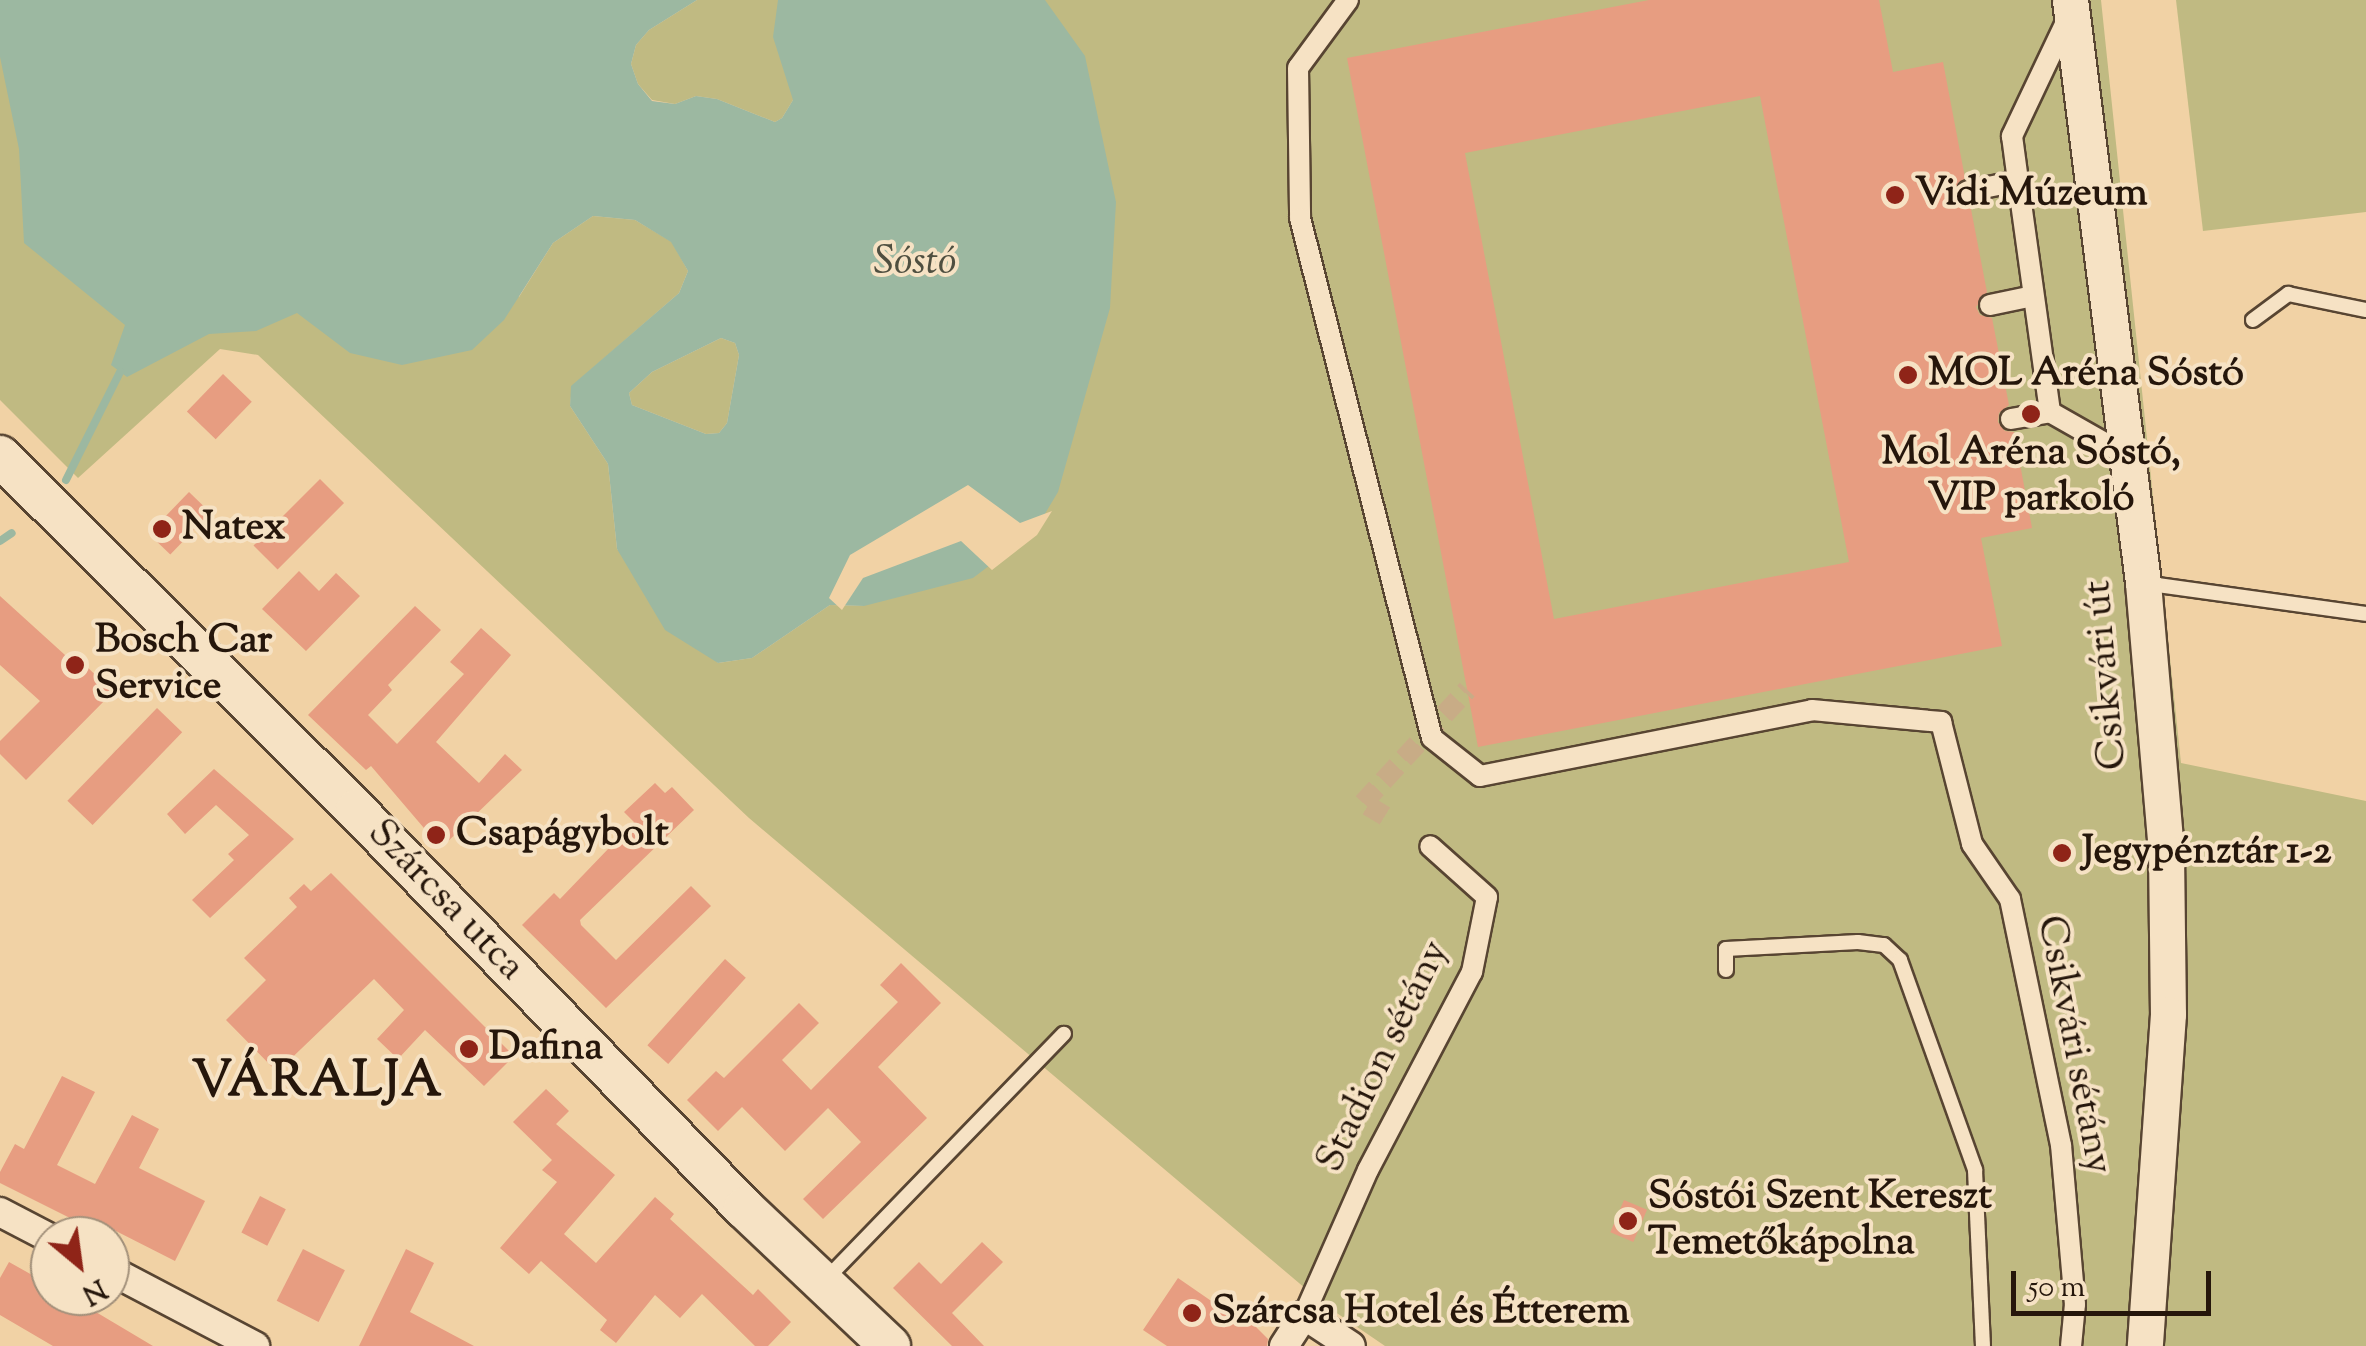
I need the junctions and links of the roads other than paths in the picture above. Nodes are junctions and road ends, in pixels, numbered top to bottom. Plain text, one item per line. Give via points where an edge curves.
1 (1348, 0) edge
2 (2071, 6) edge
3 (2018, 181) junction
4 (1968, 191) dead end
5 (2034, 296) junction
6 (1990, 305) dead end
7 (2366, 310) edge
8 (2253, 320) dead end
9 (2050, 412) junction
10 (2012, 419) dead end
11 (2124, 454) junction
12 (0, 456) edge
13 (2142, 583) junction
14 (2366, 614) edge
15 (1430, 846) dead end
16 (1726, 970) dead end
17 (1064, 1034) dead end
18 (0, 1212) edge
19 (30, 1228) edge
20 (130, 1280) edge
21 (830, 1290) junction
22 (1304, 1314) junction
23 (255, 1346) edge
24 (890, 1346) edge
25 (1284, 1346) edge
26 (1351, 1346) edge
27 (1984, 1346) edge
28 (2070, 1346) edge
29 (2145, 1346) edge

1 - 28 street, Csikvári sétány via 1298,68 1300,218 1432,738 1480,776 1812,710 1941,722 1972,844 2010,898 2061,1145 2075,1304
2 - 3 street via 2012,136
2 - 11 street, Csikvári út
3 - 4 street
3 - 5 street
5 - 6 street
5 - 9 street
7 - 8 lane via 2288,294
9 - 10 street
9 - 11 street
11 - 13 street, Csikvári út
12 - 21 main road, Szárcsa utca
13 - 14 lane
13 - 29 street, Csikvári út via 2166,852 2168,1014
15 - 22 street, Stadion sétány via 1487,897 1472,972 1368,1170
16 - 27 lane via 1726,949 1858,942 1884,945 1900,960 1975,1170
17 - 21 lane via 836,1270
18 - 19 street
20 - 23 street
21 - 24 main road, Szárcsa utca
22 - 25 street
22 - 26 street

